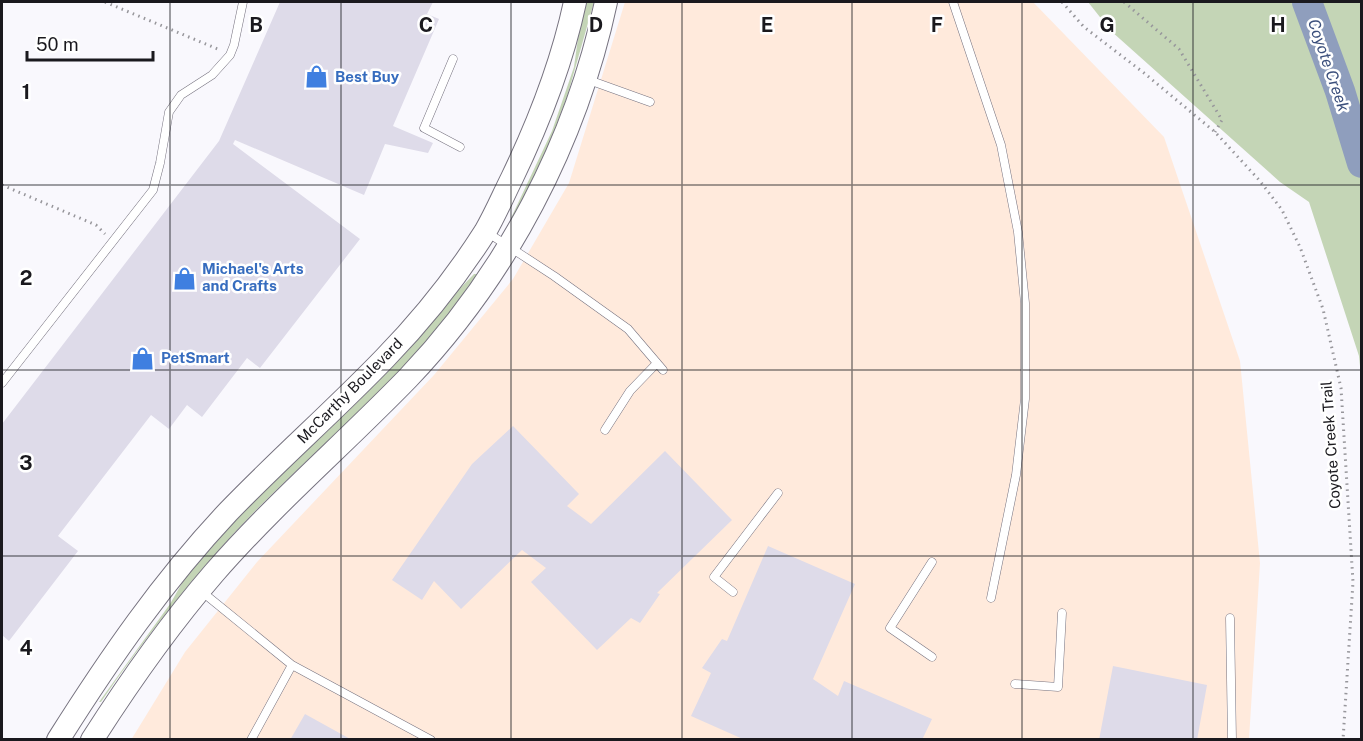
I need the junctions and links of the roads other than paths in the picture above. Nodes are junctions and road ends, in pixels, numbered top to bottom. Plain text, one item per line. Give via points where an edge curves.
1 (243, 2) edge
2 (575, 2) edge
3 (606, 2) edge
4 (953, 2) edge
5 (453, 59) dead end
6 (585, 79) junction
7 (650, 102) dead end
8 (460, 147) dead end
9 (485, 231) junction
10 (509, 247) junction
11 (2, 383) edge
12 (605, 430) dead end
13 (778, 493) dead end
14 (932, 562) dead end
15 (200, 590) junction
16 (733, 592) dead end
17 (991, 598) dead end
18 (1062, 613) dead end
19 (1230, 618) dead end
20 (932, 657) dead end
21 (292, 665) junction
22 (1015, 684) dead end
23 (58, 740) edge
24 (92, 740) edge
25 (251, 740) edge
26 (431, 740) edge
27 (1232, 740) edge

1 - 11 lane via 230,55 212,75 181,94 169,112 153,190
2 - 9 main road, McCarthy Boulevard via 534,132
3 - 6 main road, McCarthy Boulevard
4 - 17 lane via 1001,145 1018,232 1025,303 1024,399 1016,474
5 - 8 lane via 424,128
6 - 7 lane
6 - 10 main road, McCarthy Boulevard via 558,153
9 - 10 lane
9 - 23 main road, McCarthy Boulevard via 387,356 266,473 190,554 123,639
10 - 12 lane via 628,329 660,366 630,391
10 - 15 main road, McCarthy Boulevard via 479,293 409,377 287,495
13 - 16 lane via 714,577
14 - 20 lane via 890,628
15 - 21 lane
15 - 24 main road, McCarthy Boulevard via 148,657
18 - 22 lane via 1058,687
19 - 27 lane
21 - 25 lane
21 - 26 lane

